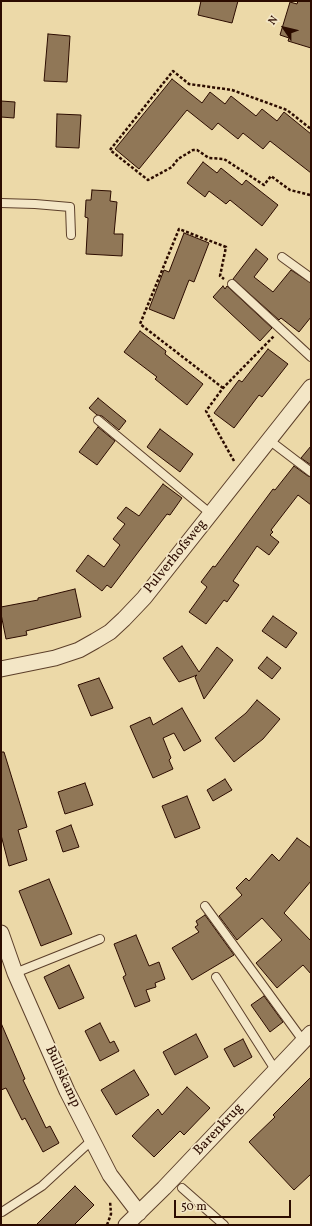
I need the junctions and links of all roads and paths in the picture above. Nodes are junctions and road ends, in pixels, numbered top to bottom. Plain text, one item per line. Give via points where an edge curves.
1 (311, 129) edge
2 (310, 195) dead end
3 (1, 203) edge
4 (71, 235) dead end
5 (282, 257) dead end
6 (311, 278) edge
7 (232, 284) joint
8 (281, 328) junction
9 (311, 357) edge
10 (311, 387) edge
11 (223, 388) junction
12 (98, 420) dead end
13 (269, 440) junction
14 (235, 462) dead end
15 (311, 472) edge
16 (211, 514) junction
17 (1, 669) edge
18 (205, 906) dead end
19 (1, 933) edge
20 (100, 939) dead end
21 (15, 973) junction
22 (216, 977) dead end
23 (307, 1037) edge
24 (276, 1071) junction
25 (92, 1140) junction
26 (182, 1188) dead end
27 (108, 1197) dead end
28 (2, 1212) dead end
29 (139, 1213) junction
30 (107, 1225) edge
31 (126, 1225) edge
32 (224, 1225) edge

1 - 2 path via 287,110 232,90 189,84 172,71 110,150 148,180 172,167 178,159 197,150 209,158 224,159 264,184 271,176 290,190
3 - 4 lane via 70,208
5 - 6 lane
7 - 8 lane
7 - 11 path via 220,276 226,247 179,229 140,324
8 - 9 lane
8 - 11 path
10 - 13 street, Pulverhofsweg
11 - 14 path via 206,411
12 - 16 lane
13 - 15 lane
13 - 16 street, Pulverhofsweg
16 - 17 street, Pulverhofsweg via 144,598 110,632 79,650 55,658
18 - 23 lane
19 - 21 street, Bullskamp
20 - 21 lane
21 - 25 street, Bullskamp
22 - 24 lane
23 - 24 street, Barenkrug
24 - 29 street, Barenkrug
25 - 28 lane via 42,1186
25 - 29 street, Bullskamp via 110,1175
26 - 32 lane
27 - 30 path via 111,1214
29 - 31 street, Barenkrug

